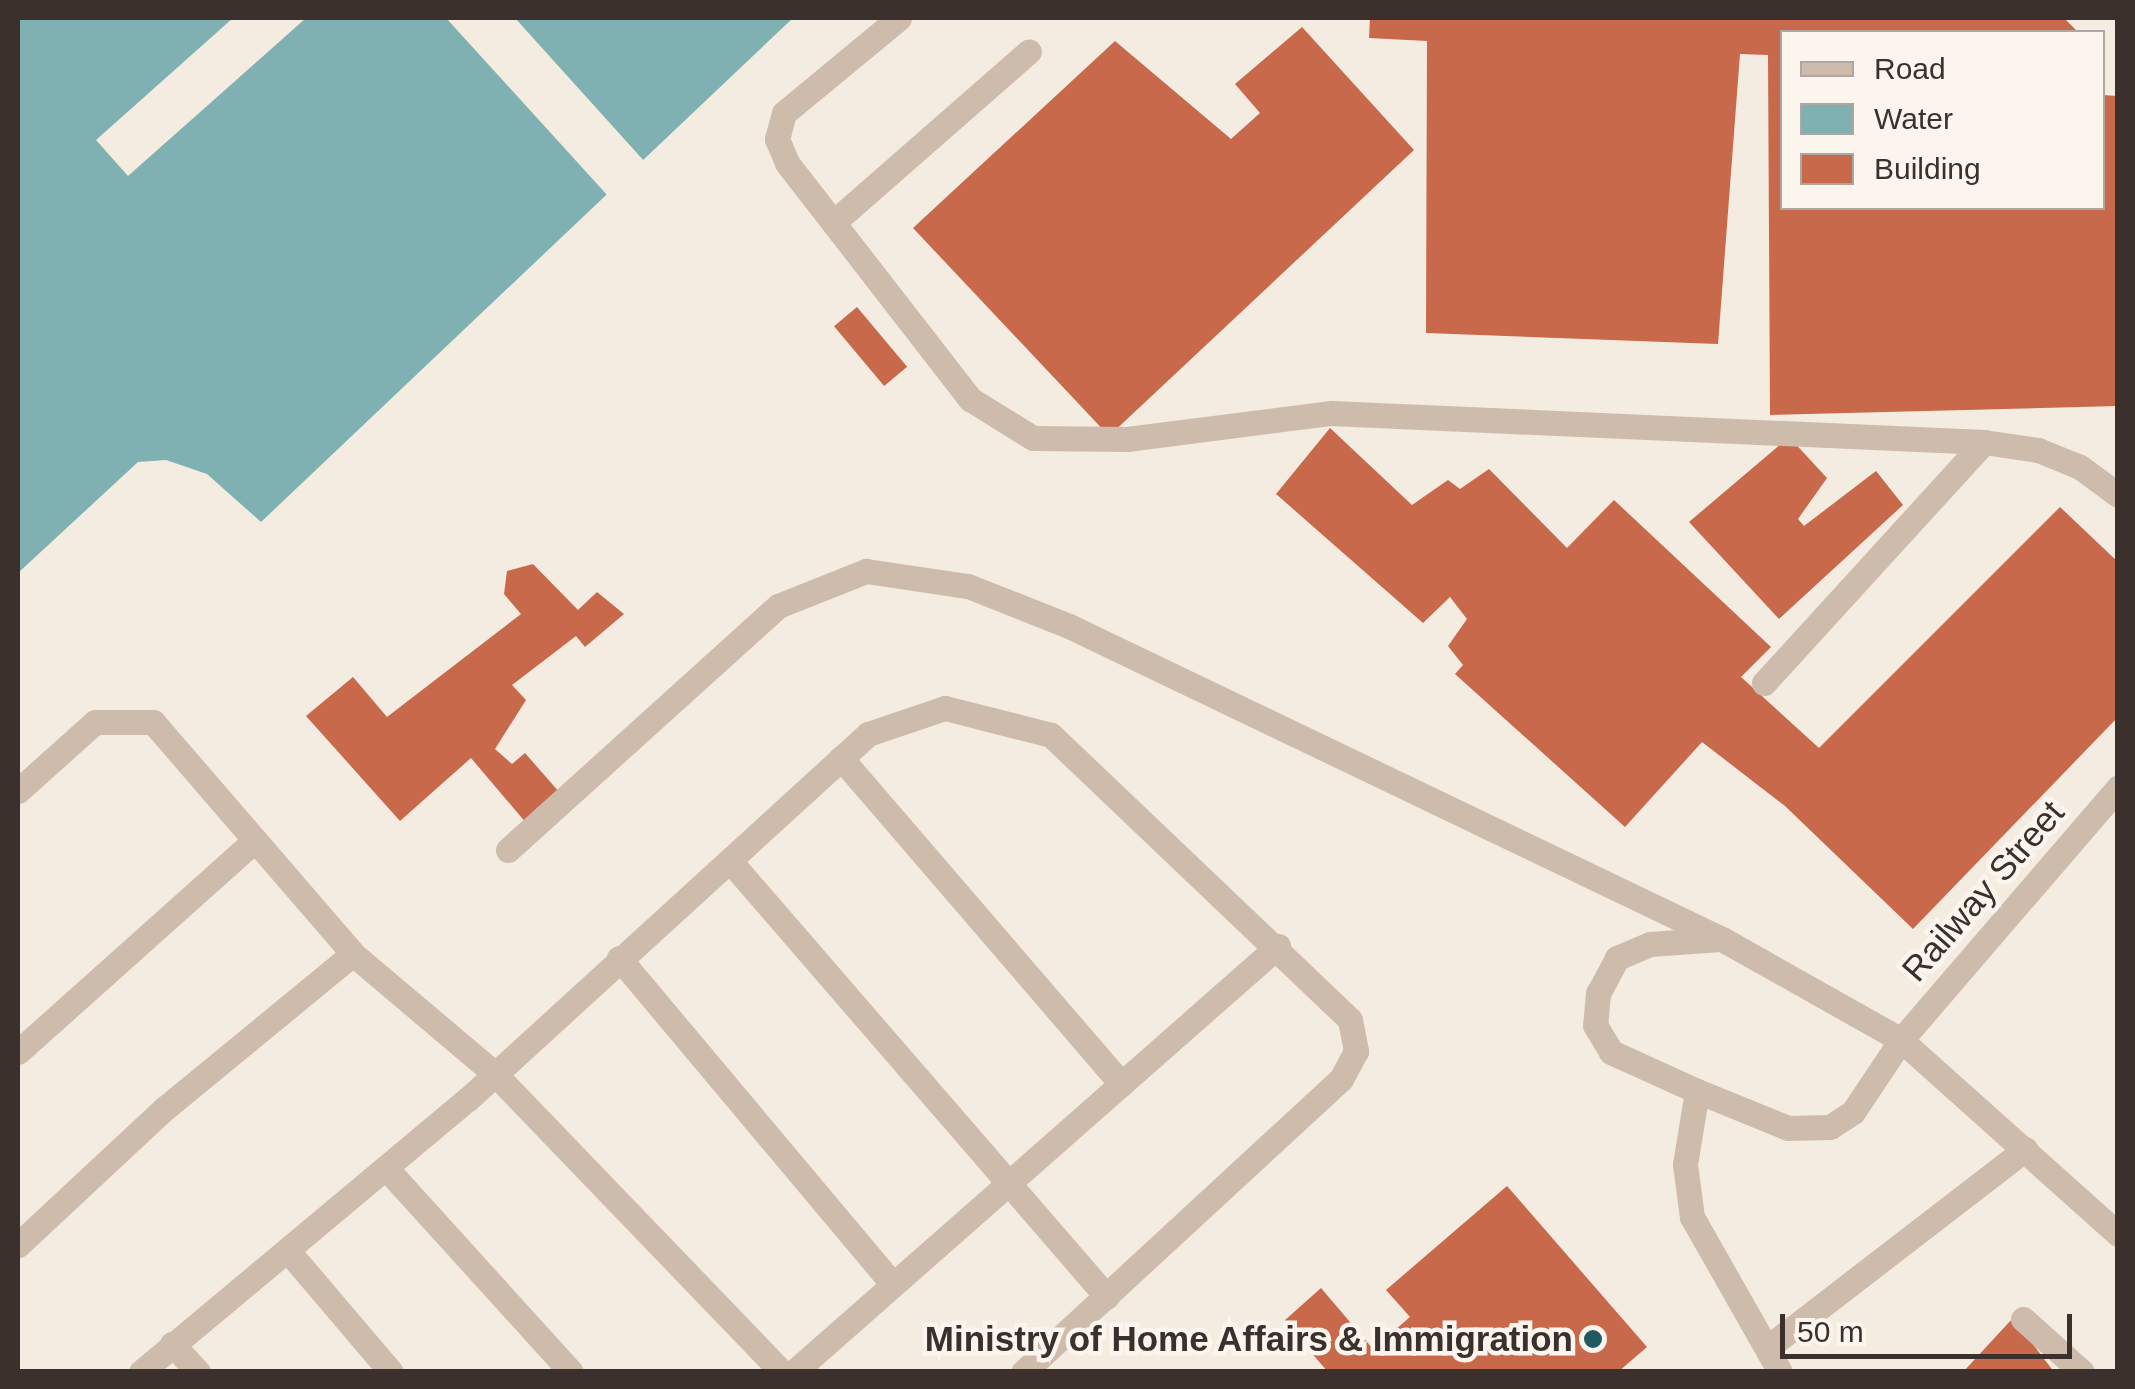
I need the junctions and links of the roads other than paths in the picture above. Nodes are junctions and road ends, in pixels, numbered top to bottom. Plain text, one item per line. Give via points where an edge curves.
1 (900, 18) edge
2 (1029, 50) dead end
3 (834, 222) junction
4 (1984, 442) junction
5 (2118, 495) edge
6 (1764, 684) dead end
7 (841, 758) junction
8 (2118, 788) edge
9 (18, 790) edge
10 (255, 840) junction
11 (508, 850) dead end
12 (730, 861) junction
13 (1722, 939) junction
14 (1278, 946) junction
15 (354, 954) junction
16 (619, 958) junction
17 (1901, 1040) junction
18 (18, 1052) edge
19 (495, 1074) junction
20 (1120, 1084) junction
21 (1696, 1091) junction
22 (2025, 1149) junction
23 (386, 1168) junction
24 (1007, 1184) junction
25 (2118, 1234) edge
26 (18, 1246) edge
27 (288, 1251) junction
28 (894, 1284) junction
29 (1107, 1297) junction
30 (2022, 1319) dead end
31 (172, 1344) junction
32 (1766, 1348) junction
33 (142, 1372) edge
34 (198, 1372) edge
35 (391, 1372) edge
36 (571, 1372) edge
37 (782, 1372) edge
38 (794, 1372) edge
39 (1023, 1372) edge
40 (1780, 1372) edge
41 (2082, 1372) edge

1 - 3 street via 784,113 777,138 787,163
2 - 3 street
3 - 4 street via 970,399 1033,438 1127,439 1331,413
4 - 5 street via 2038,450 2080,467
4 - 6 street
7 - 12 street
7 - 14 street via 868,734 945,708 1051,734
7 - 20 street
8 - 17 street, Railway Street
9 - 10 street via 94,722 153,722
10 - 15 street
10 - 18 street
11 - 13 street via 778,606 866,571 968,586 1069,626
12 - 16 street
12 - 24 street
13 - 17 street
13 - 21 street, Railway Street via 1650,944 1617,958 1598,993 1594,1025 1612,1052
14 - 20 street
14 - 29 street via 1350,1020 1356,1051 1340,1080
15 - 19 street
15 - 26 street via 164,1109
16 - 19 street
16 - 28 street
17 - 21 street, Railway Street via 1853,1112 1830,1127 1788,1128
17 - 22 street
19 - 23 street
19 - 37 street
20 - 24 street
21 - 32 street via 1684,1164 1692,1217
22 - 25 street
22 - 32 street
23 - 27 street
23 - 36 street
24 - 28 street
24 - 29 street
27 - 31 street
27 - 35 street
28 - 38 street
29 - 39 street
30 - 41 street
31 - 33 street
31 - 34 street
32 - 40 street

